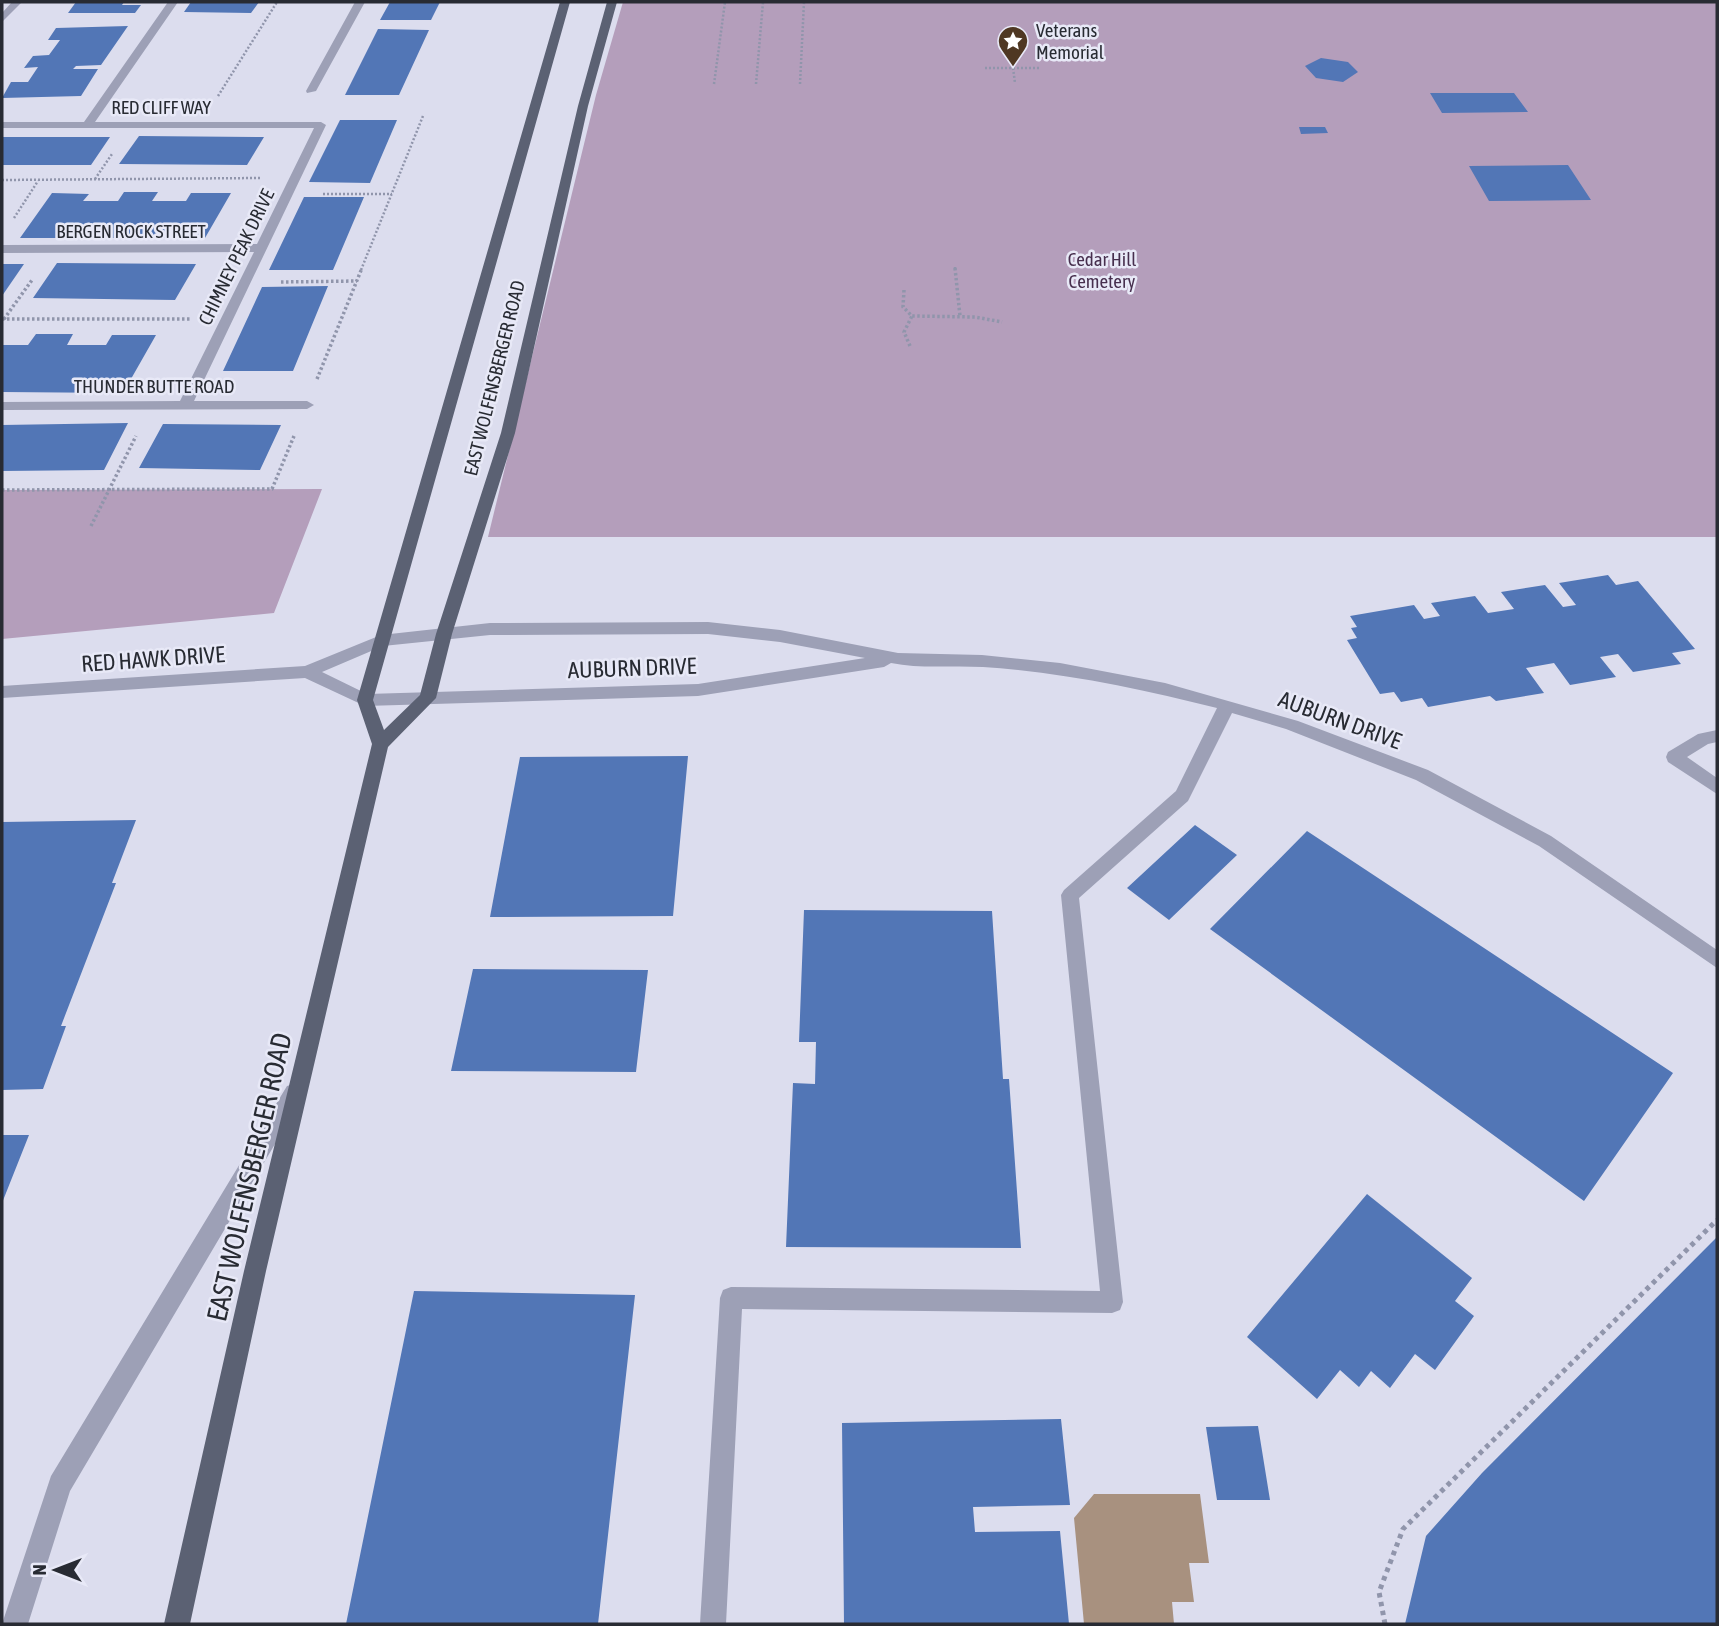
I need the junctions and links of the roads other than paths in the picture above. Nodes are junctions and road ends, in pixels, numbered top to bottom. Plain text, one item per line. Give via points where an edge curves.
1 (17, 2) edge
2 (173, 2) edge
3 (360, 2) edge
4 (612, 2) edge
5 (563, 5) edge
6 (2, 19) edge
7 (311, 91) dead end
8 (2, 125) edge
9 (87, 125) junction
10 (321, 125) joint
11 (261, 248) junction
12 (2, 249) edge
13 (185, 405) junction
14 (307, 405) road end
15 (2, 406) edge
16 (444, 634) junction
17 (382, 641) junction
18 (898, 659) junction
19 (307, 672) junction
20 (2, 692) edge
21 (429, 698) junction
22 (365, 700) junction
23 (1227, 705) junction
24 (1717, 736) edge
25 (380, 744) junction
26 (1717, 787) edge
27 (1717, 960) edge
28 (300, 1084) junction
29 (15, 1624) edge
30 (177, 1624) edge
31 (713, 1624) edge

1 - 6 street
2 - 9 street
3 - 7 street
4 - 16 main road, EAST WOLFENSBERGER ROAD via 583,106 508,433
5 - 17 main road, EAST WOLFENSBERGER ROAD
8 - 9 street, RED CLIFF WAY
9 - 10 street, RED CLIFF WAY
10 - 11 street, CHIMNEY PEAK DRIVE
11 - 12 street, BERGEN ROCK STREET
11 - 13 street, CHIMNEY PEAK DRIVE
13 - 14 street, THUNDER BUTTE ROAD
13 - 15 street, THUNDER BUTTE ROAD
16 - 17 street, AUBURN DRIVE
16 - 18 street, AUBURN DRIVE via 490,629 708,628 780,636
16 - 21 main road, EAST WOLFENSBERGER ROAD
17 - 19 street, RED HAWK DRIVE
17 - 22 main road, EAST WOLFENSBERGER ROAD
18 - 21 street, AUBURN DRIVE via 698,690
18 - 23 street, AUBURN DRIVE via 1060,669
19 - 20 street, RED HAWK DRIVE
19 - 22 street, RED HAWK DRIVE
21 - 22 street, AUBURN DRIVE
21 - 25 main road
22 - 25 main road
23 - 27 street, AUBURN DRIVE via 1422,775 1488,809 1588,868
23 - 31 street via 1182,796 1070,895 1112,1302 731,1298
24 - 26 street via 1704,738 1674,757
25 - 28 main road, EAST WOLFENSBERGER ROAD
28 - 29 street via 60,1485
28 - 30 main road, EAST WOLFENSBERGER ROAD

